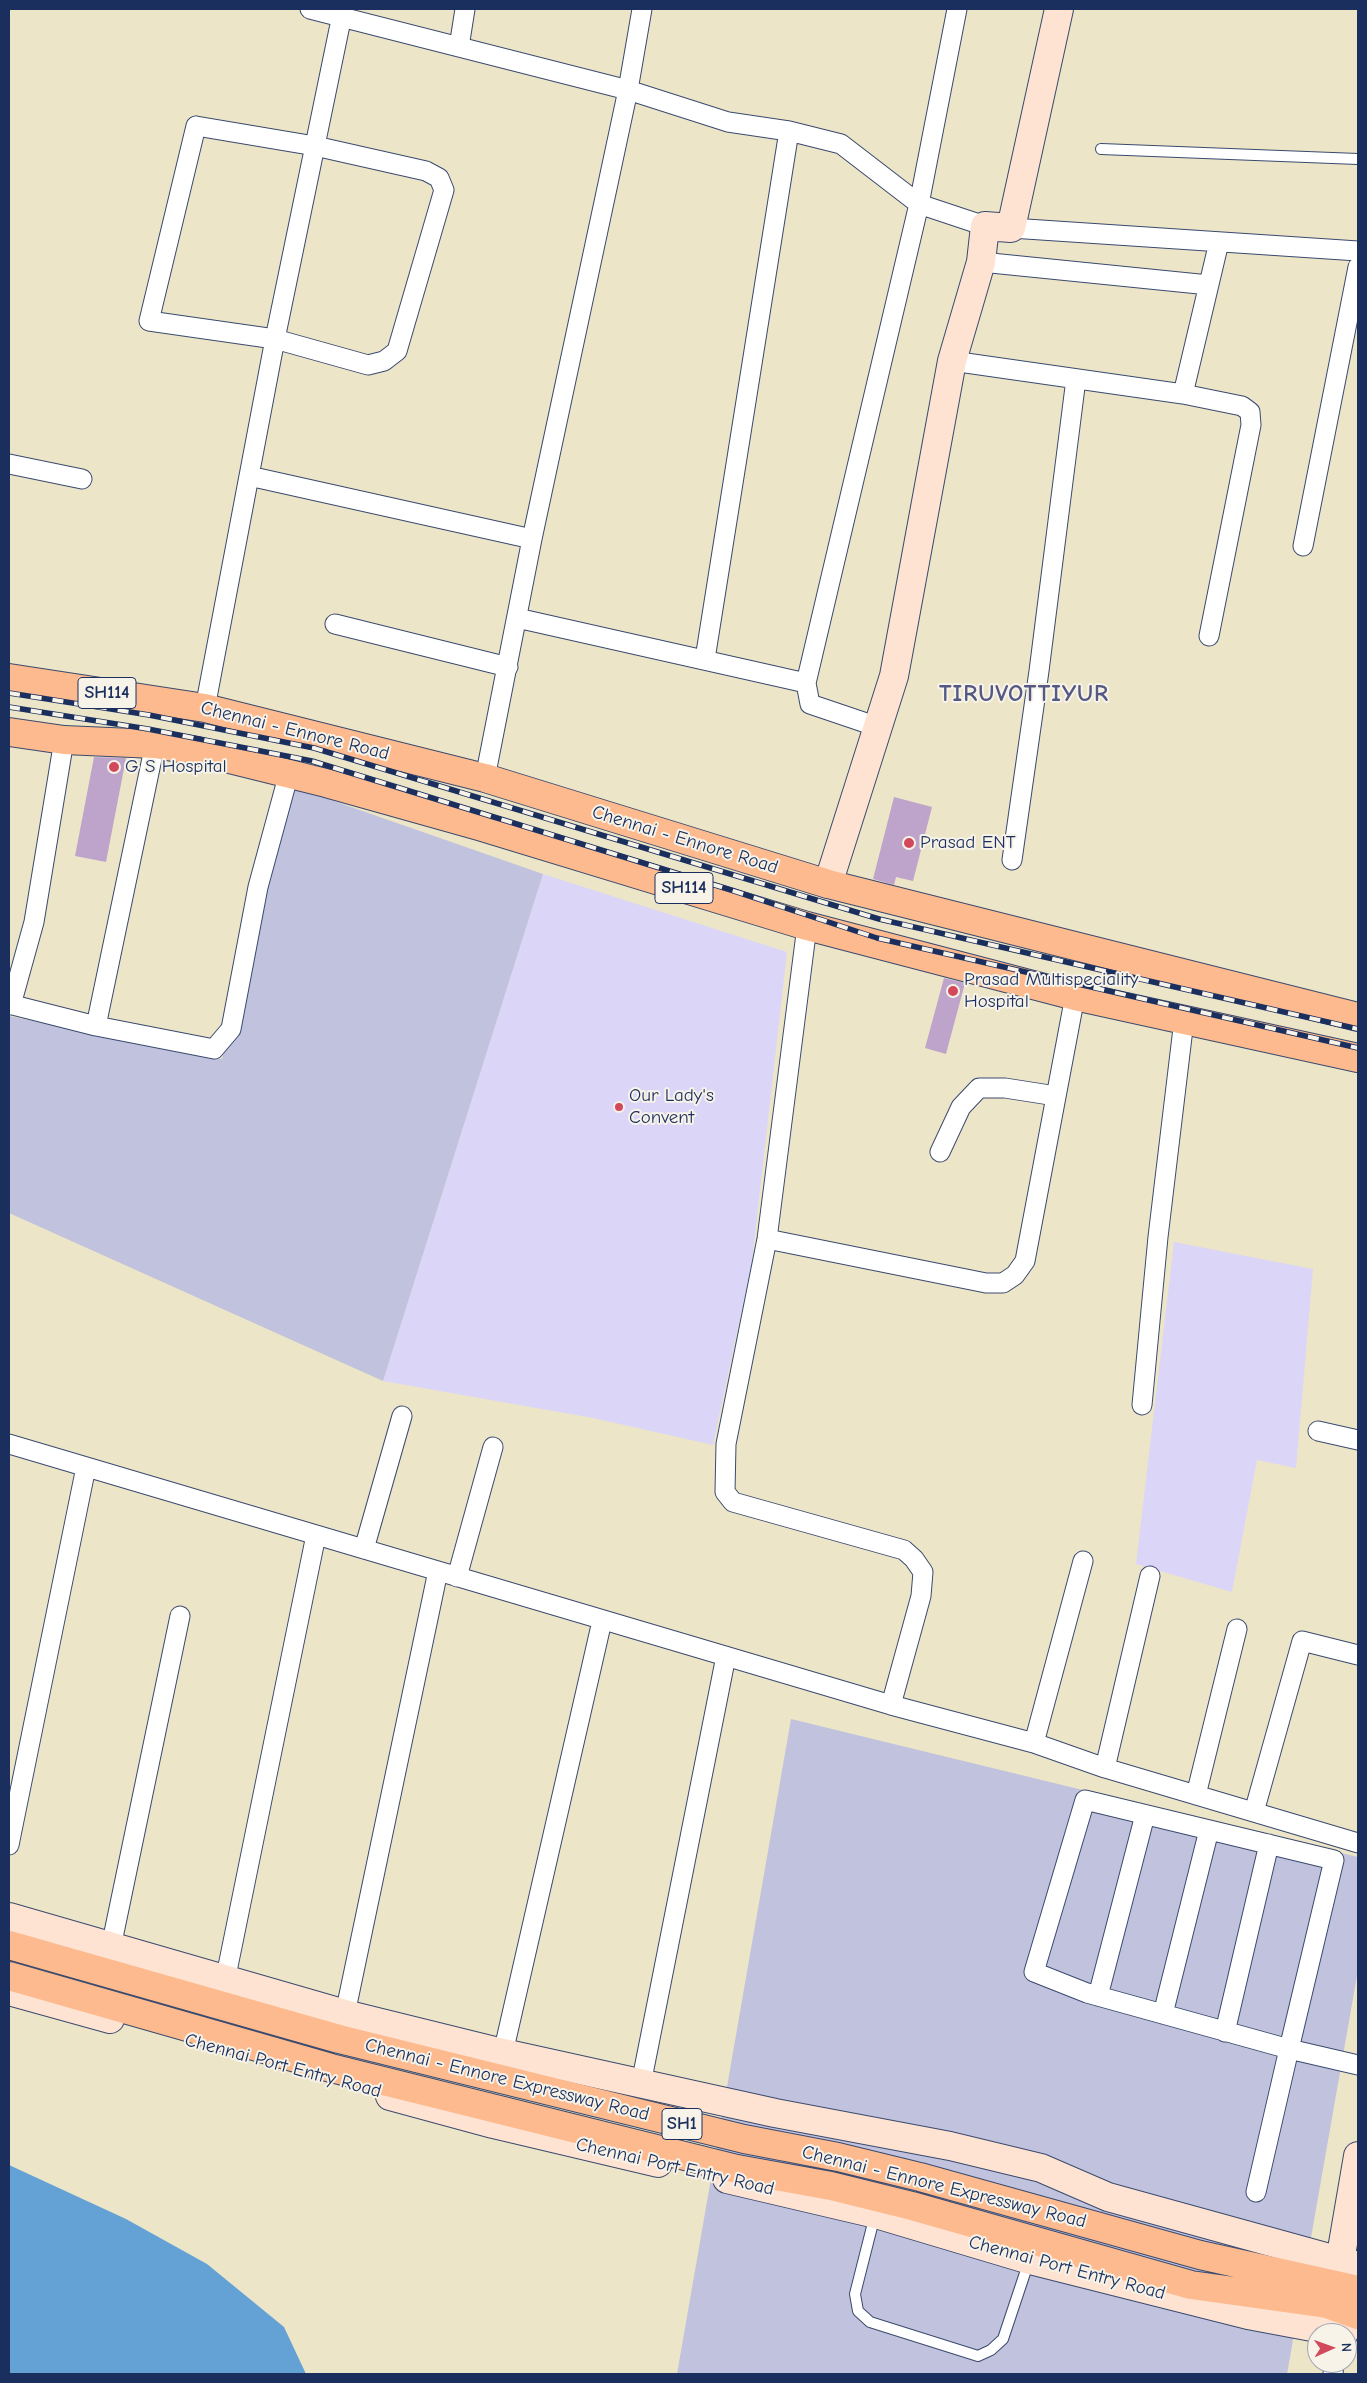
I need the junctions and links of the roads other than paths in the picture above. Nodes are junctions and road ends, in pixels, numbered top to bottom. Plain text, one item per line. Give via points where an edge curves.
1 (310, 9) edge
2 (465, 9) edge
3 (642, 9) edge
4 (957, 9) edge
5 (1058, 9) edge
6 (342, 15) junction
7 (459, 47) junction
8 (628, 90) junction
9 (789, 131) junction
10 (316, 146) junction
11 (1101, 149) dead end
12 (1358, 159) edge
13 (919, 204) junction
14 (998, 227) junction
15 (1219, 242) junction
16 (1358, 251) edge
17 (981, 262) junction
18 (1358, 267) edge
19 (1209, 285) junction
20 (275, 339) junction
21 (952, 361) junction
22 (1076, 379) junction
23 (1183, 394) junction
24 (9, 464) edge
25 (249, 476) junction
26 (82, 480) dead end
27 (532, 539) junction
28 (1303, 546) dead end
29 (517, 618) junction
30 (335, 624) dead end
31 (1209, 636) dead end
32 (705, 659) junction
33 (508, 667) junction
34 (9, 678) edge
35 (806, 683) junction
36 (205, 708) junction
37 (280, 727) junction
38 (878, 727) junction
39 (9, 732) edge
40 (64, 740) junction
41 (154, 744) junction
42 (279, 771) junction
43 (485, 778) junction
44 (1012, 860) dead end
45 (828, 884) junction
46 (807, 926) junction
47 (1075, 996) junction
48 (10, 1004) edge
49 (1358, 1017) edge
50 (1184, 1020) junction
51 (96, 1026) junction
52 (1358, 1058) edge
53 (1056, 1096) junction
54 (940, 1152) dead end
55 (767, 1239) junction
56 (1142, 1405) dead end
57 (402, 1416) dead end
58 (1318, 1431) dead end
59 (1358, 1440) edge
60 (9, 1444) edge
61 (493, 1447) dead end
62 (86, 1467) junction
63 (316, 1535) junction
64 (364, 1549) junction
65 (1083, 1561) dead end
66 (438, 1571) junction
67 (1150, 1576) dead end
68 (457, 1577) junction
69 (180, 1616) dead end
70 (602, 1620) junction
71 (1237, 1629) dead end
72 (1358, 1655) edge
73 (726, 1656) junction
74 (891, 1705) junction
75 (1034, 1743) junction
76 (1105, 1768) junction
77 (1196, 1795) junction
78 (1254, 1812) junction
79 (1145, 1814) junction
80 (1209, 1830) junction
81 (1358, 1843) edge
82 (1269, 1844) junction
83 (9, 1845) edge
84 (9, 1918) edge
85 (9, 1945) edge
86 (111, 1948) junction
87 (9, 1976) edge
88 (225, 1981) junction
89 (9, 1991) edge
90 (1098, 1996) junction
91 (344, 2014) junction
92 (1163, 2014) junction
93 (1225, 2032) junction
94 (1290, 2049) junction
95 (503, 2053) junction
96 (1358, 2064) edge
97 (641, 2084) junction
98 (1358, 2156) edge
99 (1256, 2192) dead end
100 (1355, 2196) edge
101 (877, 2206) junction
102 (1033, 2251) junction
103 (1345, 2308) edge

1 - 6 street
2 - 7 street
3 - 8 street
4 - 13 street
5 - 14 street
6 - 7 street
6 - 10 street
7 - 8 street
8 - 9 street via 728,122
8 - 27 street
9 - 13 street via 842,144
9 - 32 street
10 - 20 street
10 - 20 street via 426,171 439,178 444,190 397,351 384,361 368,365
10 - 20 street via 196,126 149,321
11 - 12 lane
13 - 14 street
13 - 35 street
14 - 15 street
14 - 17 street
15 - 16 street
15 - 19 street
17 - 19 street
17 - 21 street
18 - 28 street
19 - 23 street
20 - 25 street
21 - 22 street
21 - 38 street via 894,676
22 - 23 street
22 - 44 street
23 - 31 street via 1242,406 1250,412 1251,425
24 - 26 street
25 - 27 street
25 - 36 street
27 - 29 street
29 - 32 street
29 - 33 street
30 - 33 street
32 - 35 street
33 - 43 street
34 - 36 main road, Chennai - Ennore Road / SH114
35 - 38 street via 810,704
36 - 37 main road, Chennai - Ennore Road / SH114
37 - 42 main road
37 - 43 main road, Chennai - Ennore Road / SH114
38 - 45 street
39 - 40 main road, SH114
40 - 41 main road, SH114
40 - 48 street via 34,922
41 - 42 main road, SH114
41 - 51 street
42 - 46 main road, SH114 via 479,826
42 - 51 street via 230,1029 214,1049
43 - 45 main road, Chennai - Ennore Road / SH114
45 - 49 main road, Chennai - Ennore Road / SH114
46 - 47 main road, SH114
46 - 55 street
47 - 50 main road, SH114
47 - 53 street
48 - 51 street
50 - 52 main road, SH114
50 - 56 street
53 - 54 street via 1005,1088 980,1088 961,1107
53 - 55 street via 1025,1261 1015,1275 1003,1283 986,1283
55 - 74 street via 726,1444 725,1492 733,1502 904,1550 914,1559 923,1572 921,1596
57 - 64 street
58 - 59 street
60 - 62 street
61 - 68 street
62 - 63 street
62 - 83 street
63 - 64 street
63 - 88 street
64 - 66 street
65 - 75 street
66 - 68 street
66 - 91 street
67 - 76 street
68 - 70 street
69 - 86 street
70 - 73 street
70 - 95 street
71 - 77 street
72 - 78 street via 1302,1641
73 - 74 street
73 - 97 street
74 - 75 street
75 - 76 street
76 - 77 street
77 - 78 street
78 - 81 street
79 - 80 street
79 - 90 street
79 - 90 street via 1085,1800 1034,1972
80 - 82 street
80 - 92 street
82 - 93 street
82 - 94 street via 1334,1860
84 - 86 street
85 - 103 main road, Chennai - Ennore Expressway Road / SH1 via 340,2039 744,2139 920,2177 1200,2255
86 - 88 street
87 - 101 main road, Chennai - Ennore Expressway Road / SH1 via 331,2068 737,2169 832,2186
88 - 91 street
89 - 101 street, Chennai Port Entry Road via 493,2124
90 - 92 street
91 - 95 street
92 - 93 street
93 - 94 street
94 - 96 street
94 - 99 street
95 - 97 street
97 - 103 street via 950,2146 1041,2168
98 - 100 street
100 - 103 street
101 - 102 main road, Chennai - Ennore Expressway Road / SH1
101 - 102 lane via 855,2294 858,2311 870,2322 978,2356 1003,2339
102 - 103 main road, Chennai - Ennore Expressway Road / SH1 via 1191,2285

